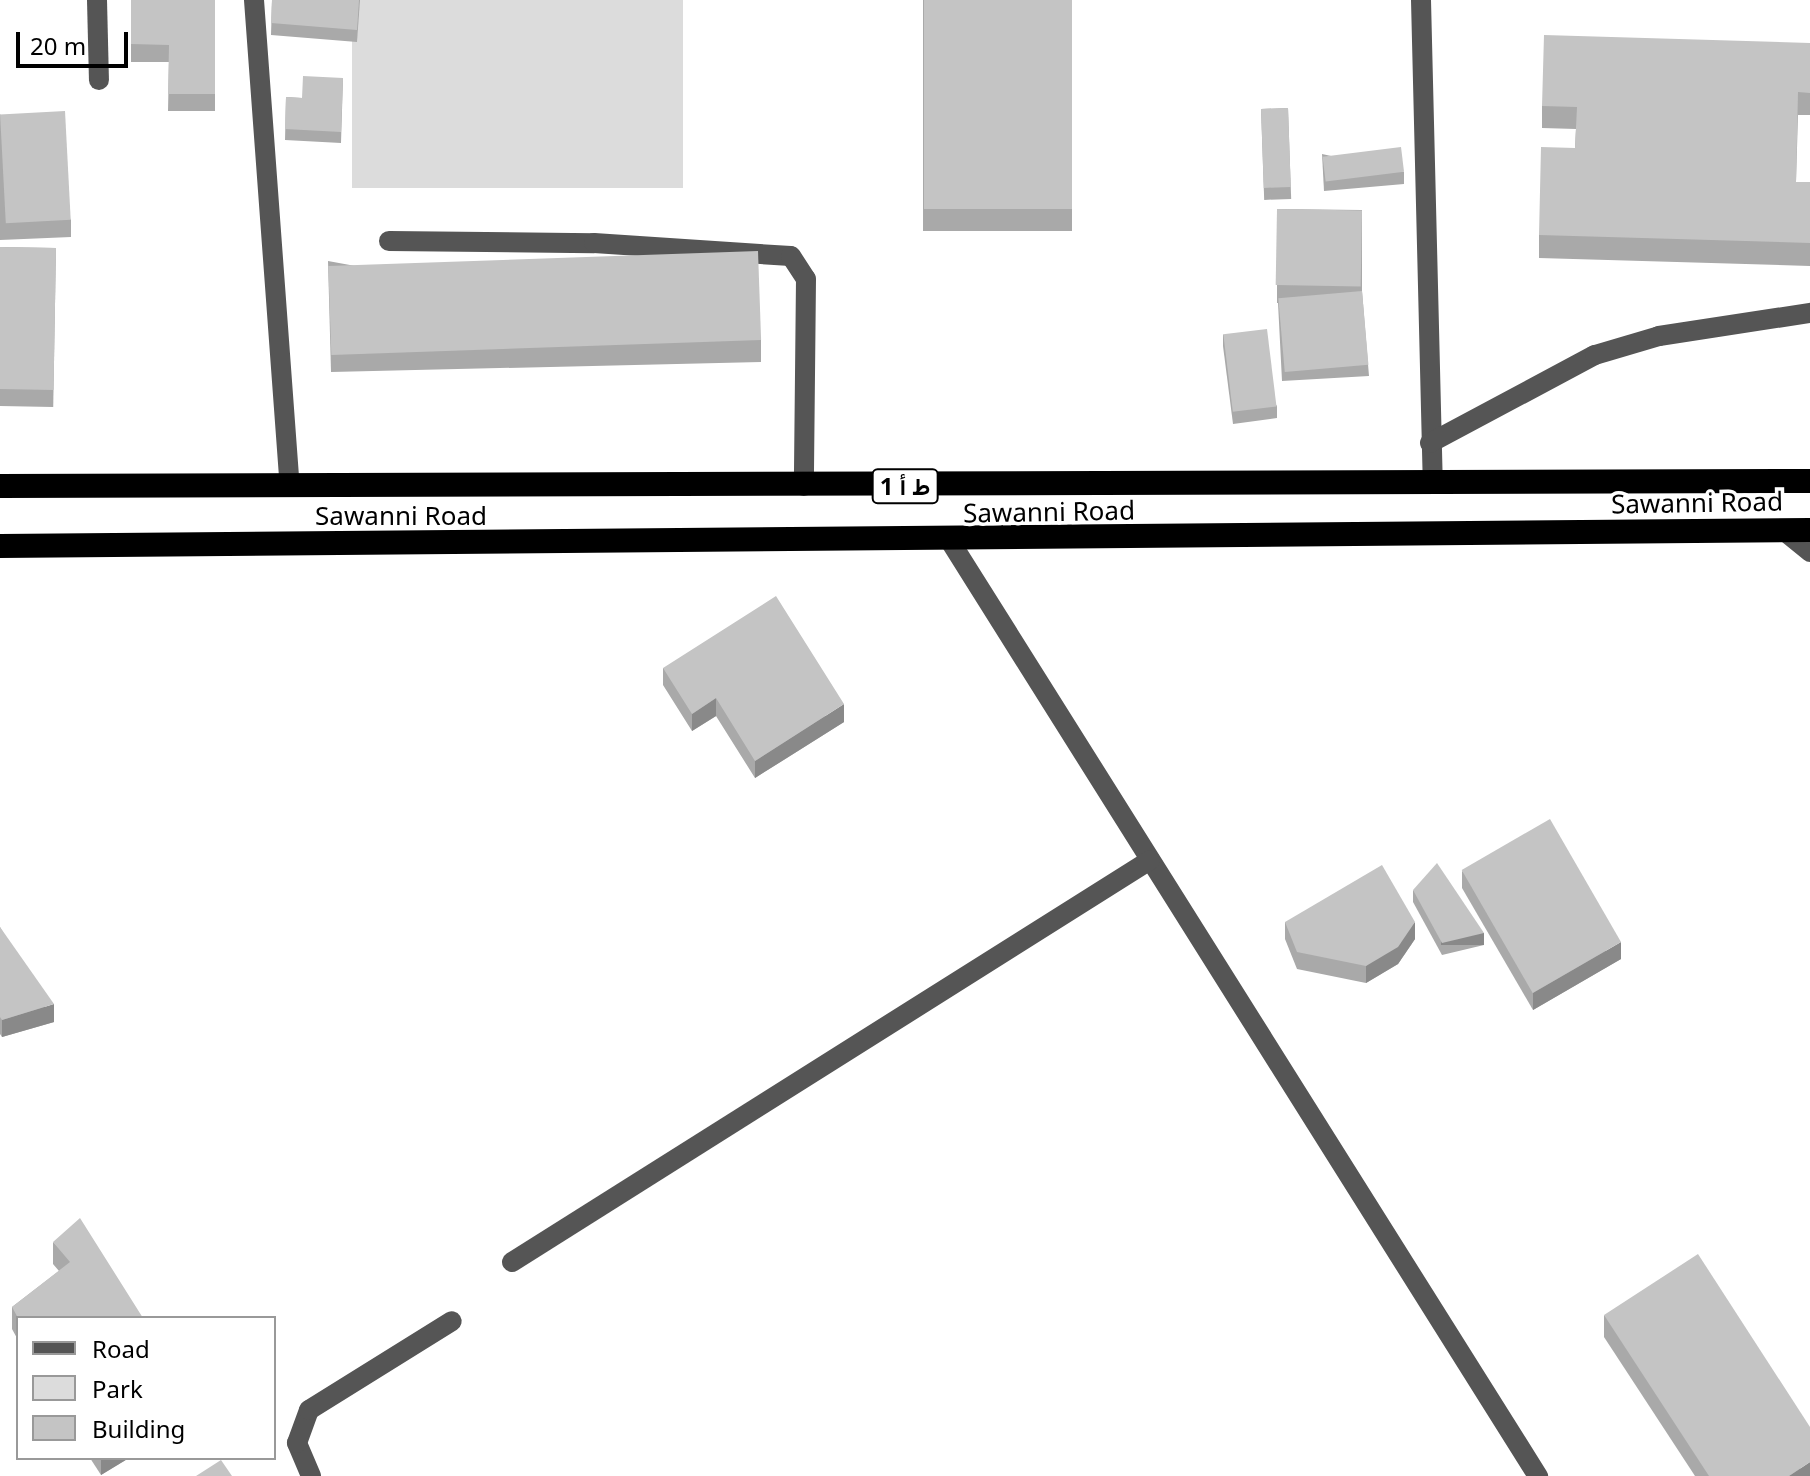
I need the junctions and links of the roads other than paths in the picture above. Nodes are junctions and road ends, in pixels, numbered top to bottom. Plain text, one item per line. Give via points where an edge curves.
1 (97, 0) edge
2 (254, 0) edge
3 (1421, 0) edge
4 (99, 80) dead end
5 (389, 241) dead end
6 (1810, 313) edge
7 (1430, 443) junction
8 (1810, 481) edge
9 (1433, 484) junction
10 (0, 486) edge
11 (804, 486) junction
12 (290, 487) junction
13 (1783, 530) junction
14 (1810, 530) edge
15 (950, 541) junction
16 (0, 546) edge
17 (1810, 552) edge
18 (1150, 860) junction
19 (512, 1262) dead end
20 (452, 1321) dead end
21 (311, 1476) edge
22 (1538, 1476) edge

1 - 4 street
2 - 12 street
3 - 7 street
5 - 11 street via 594,243 791,256 806,279
6 - 7 street via 1659,336 1595,355
7 - 9 street
8 - 9 highway, Sawanni Road / ط أ 1
9 - 11 highway, Sawanni Road / ط أ 1
10 - 12 highway, Sawanni Road / ط أ 1
11 - 12 highway, Sawanni Road / ط أ 1
13 - 14 highway, Sawanni Road / ط أ 1
13 - 15 highway, Sawanni Road / ط أ 1
13 - 17 street
15 - 16 highway, Sawanni Road / ط أ 1
15 - 18 street
18 - 19 street
18 - 22 street
20 - 21 street via 309,1410 297,1443

